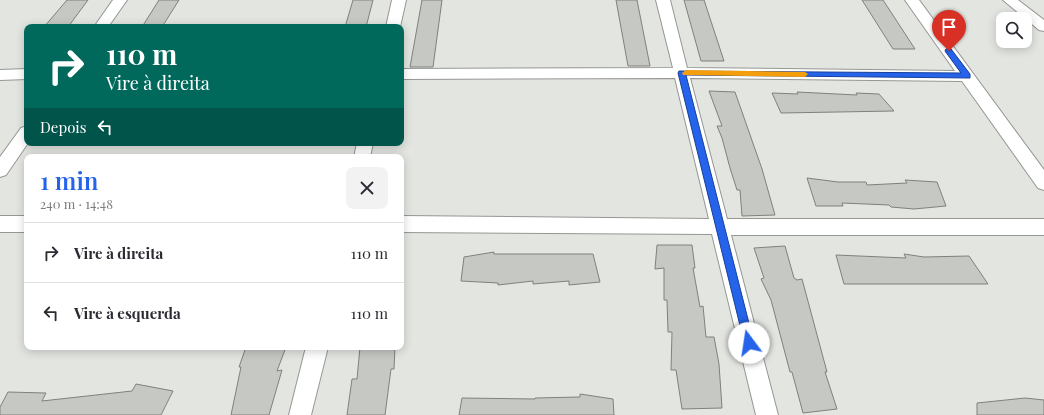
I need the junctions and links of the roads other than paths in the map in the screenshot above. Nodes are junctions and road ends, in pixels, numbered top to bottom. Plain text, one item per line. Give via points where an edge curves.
1 (120, 0) edge
2 (399, 0) edge
3 (664, 0) edge
4 (912, 0) edge
5 (1010, 0) edge
6 (103, 24) edge
7 (394, 24) edge
8 (1044, 27) edge
9 (682, 73) junction
10 (24, 74) edge
11 (404, 74) edge
12 (0, 75) edge
13 (967, 76) junction
14 (24, 136) edge
15 (0, 170) edge
16 (1044, 183) edge
17 (0, 224) edge
18 (24, 224) edge
19 (404, 224) edge
20 (720, 227) junction
21 (1044, 227) edge
22 (316, 350) edge
23 (300, 415) edge
24 (767, 415) edge

1 - 6 street
2 - 7 street
3 - 9 street
4 - 13 street
5 - 8 street
9 - 11 street
9 - 13 street
9 - 20 street
10 - 12 street
13 - 16 street
14 - 15 street
17 - 18 street
19 - 20 street
20 - 21 street
20 - 24 street
22 - 23 street

